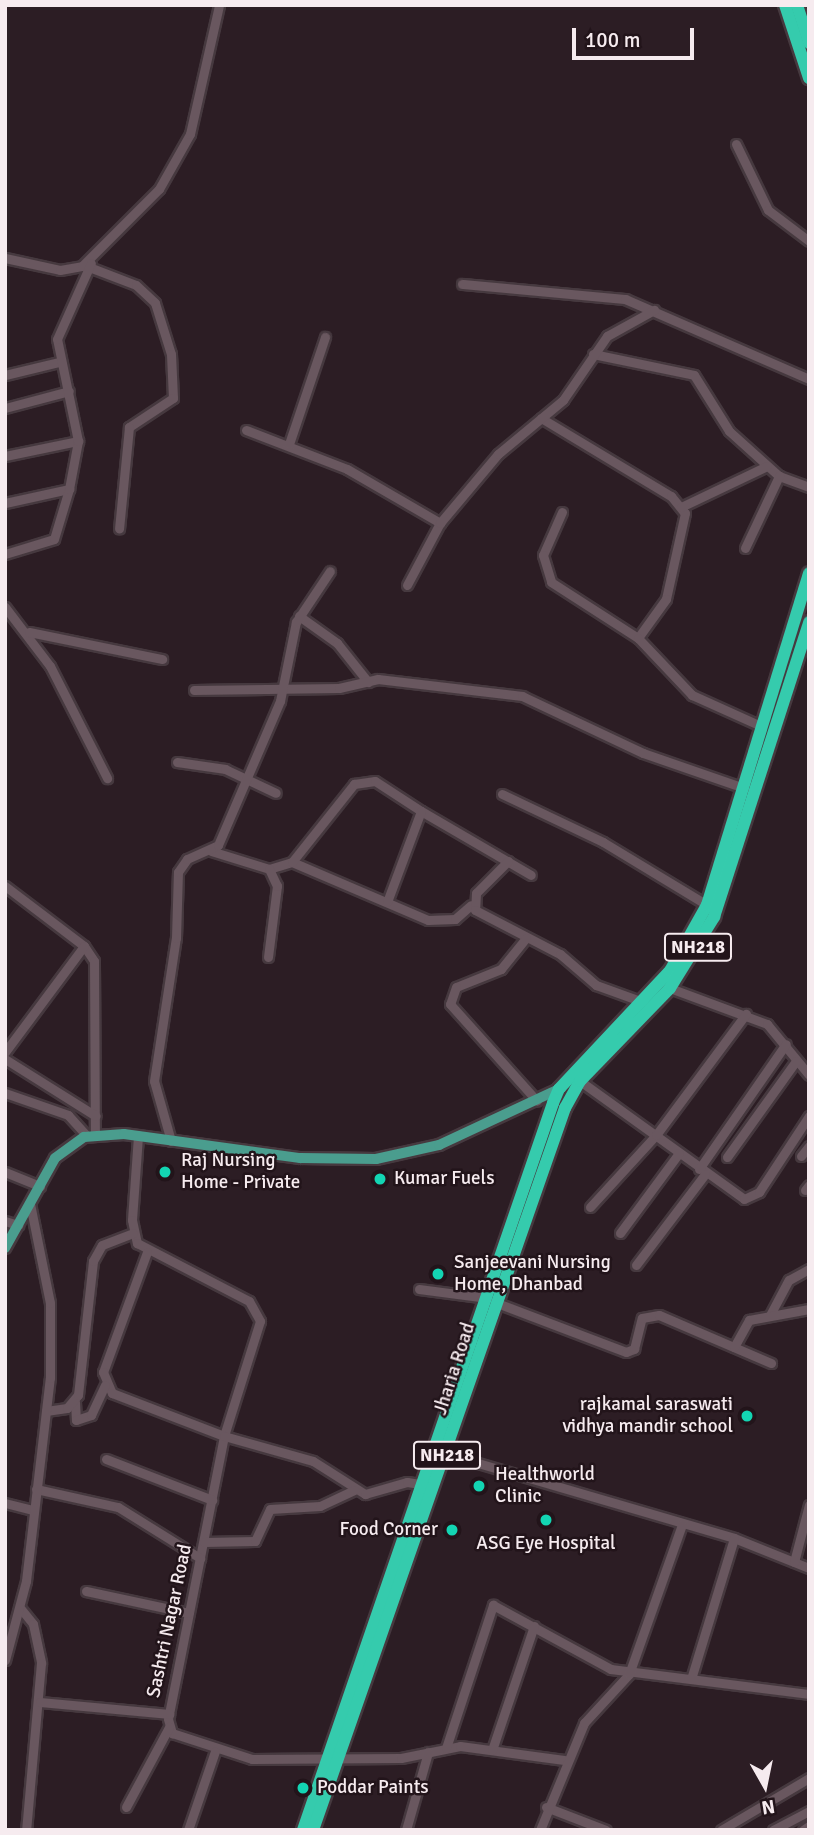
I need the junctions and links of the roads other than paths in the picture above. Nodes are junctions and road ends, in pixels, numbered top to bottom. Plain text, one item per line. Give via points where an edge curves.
1 (219, 5) edge
2 (785, 5) edge
3 (797, 5) edge
4 (809, 43) edge
5 (809, 78) edge
6 (736, 145) dead end
7 (809, 241) edge
8 (97, 253) junction
9 (5, 258) edge
10 (89, 267) junction
11 (462, 284) dead end
12 (654, 310) junction
13 (325, 337) dead end
14 (593, 354) junction
15 (59, 362) junction
16 (5, 375) edge
17 (809, 379) edge
18 (69, 391) junction
19 (5, 408) edge
20 (541, 418) junction
21 (246, 430) dead end
22 (78, 441) junction
23 (289, 444) junction
24 (5, 456) edge
25 (767, 466) junction
26 (779, 476) junction
27 (809, 486) edge
28 (69, 489) junction
29 (5, 503) edge
30 (681, 507) junction
31 (562, 512) dead end
32 (440, 523) junction
33 (119, 529) dead end
34 (746, 548) dead end
35 (5, 554) edge
36 (330, 572) dead end
37 (809, 573) edge
38 (407, 585) dead end
39 (5, 607) edge
40 (299, 616) junction
41 (809, 622) edge
42 (29, 632) junction
43 (638, 638) junction
44 (162, 659) dead end
45 (368, 681) junction
46 (194, 690) dead end
47 (282, 691) junction
48 (761, 726) junction
49 (759, 751) junction
50 (177, 762) dead end
51 (752, 776) junction
52 (107, 778) dead end
53 (248, 780) junction
54 (744, 788) junction
55 (275, 793) dead end
56 (502, 794) dead end
57 (421, 811) junction
58 (211, 850) junction
59 (292, 862) junction
60 (508, 862) junction
61 (269, 869) junction
62 (531, 875) dead end
63 (5, 886) edge
64 (387, 902) junction
65 (471, 905) junction
66 (707, 905) junction
67 (526, 938) junction
68 (84, 946) junction
69 (268, 957) dead end
70 (664, 986) junction
71 (643, 1002) junction
72 (746, 1014) junction
73 (786, 1044) junction
74 (5, 1052) edge
75 (5, 1059) edge
76 (796, 1060) junction
77 (809, 1075) edge
78 (580, 1081) junction
79 (559, 1089) junction
80 (5, 1093) edge
81 (537, 1101) junction
82 (96, 1116) junction
83 (809, 1116) edge
84 (656, 1135) junction
85 (91, 1136) junction
86 (138, 1136) junction
87 (171, 1141) junction
88 (809, 1146) edge
89 (680, 1153) junction
90 (801, 1156) dead end
91 (727, 1157) dead end
92 (5, 1171) edge
93 (702, 1171) junction
94 (40, 1186) junction
95 (30, 1204) junction
96 (590, 1207) dead end
97 (5, 1222) edge
98 (18, 1225) junction
99 (133, 1233) junction
100 (620, 1233) dead end
101 (5, 1248) edge
102 (147, 1252) junction
103 (636, 1265) dead end
104 (809, 1269) edge
105 (419, 1289) dead end
106 (492, 1300) junction
107 (809, 1309) edge
108 (770, 1315) junction
109 (734, 1347) junction
110 (771, 1363) dead end
111 (105, 1385) junction
112 (75, 1402) junction
113 (46, 1411) junction
114 (224, 1436) junction
115 (447, 1454) junction
116 (106, 1459) dead end
117 (429, 1487) junction
118 (36, 1489) junction
119 (354, 1490) junction
120 (212, 1500) junction
121 (5, 1503) edge
122 (809, 1505) edge
123 (33, 1510) junction
124 (682, 1524) junction
125 (734, 1538) junction
126 (204, 1542) junction
127 (200, 1558) junction
128 (794, 1562) junction
129 (809, 1568) edge
130 (86, 1591) dead end
131 (21, 1609) junction
132 (189, 1613) junction
133 (534, 1626) junction
134 (5, 1660) edge
135 (629, 1674) junction
136 (691, 1679) junction
137 (809, 1694) edge
138 (40, 1702) junction
139 (169, 1714) junction
140 (169, 1727) junction
141 (446, 1748) junction
142 (492, 1750) junction
143 (215, 1751) junction
144 (428, 1752) junction
145 (336, 1755) junction
146 (564, 1760) junction
147 (809, 1778) edge
148 (126, 1807) dead end
149 (546, 1807) junction
150 (809, 1811) edge
151 (809, 1826) edge
152 (26, 1830) edge
153 (188, 1830) edge
154 (303, 1830) edge
155 (313, 1830) edge
156 (407, 1830) edge
157 (540, 1830) edge
158 (606, 1830) edge
159 (721, 1830) edge
160 (773, 1830) edge
161 (803, 1830) edge

1 - 8 street via 183,155
2 - 5 highway
3 - 4 highway
6 - 7 street via 768,210
8 - 9 street via 74,270
8 - 10 street
10 - 15 street via 60,326
10 - 33 street via 136,285 155,303 171,354 169,405 143,414 129,427
11 - 12 street via 601,295
12 - 14 street via 607,336
12 - 17 street
13 - 23 street
14 - 20 street via 563,400
14 - 25 street via 694,375 718,420
15 - 16 street
15 - 18 street
18 - 19 street
18 - 22 street
20 - 30 street
20 - 32 street via 508,444
21 - 23 street
22 - 24 street
22 - 28 street
23 - 32 street
25 - 26 street
25 - 30 street
26 - 27 street
26 - 34 street
28 - 29 street
28 - 35 street via 54,540
30 - 43 street via 687,523 671,584
31 - 43 street via 543,555 551,582
32 - 38 street
36 - 40 street
37 - 48 highway, NH218
39 - 42 street
40 - 45 street via 337,643
40 - 47 street
41 - 49 highway, NH218
42 - 44 street
42 - 52 street
43 - 48 street via 692,695
45 - 47 street
45 - 54 street via 522,696 643,753
46 - 47 street
47 - 53 street
48 - 49 highway, NH218
49 - 51 highway, NH218
50 - 53 street
51 - 54 highway, NH218
51 - 70 highway, NH218 via 722,901
53 - 55 street
53 - 58 street
54 - 66 highway, NH218
56 - 66 street via 604,842
57 - 59 street via 364,779
57 - 60 street
57 - 64 street
58 - 61 street
58 - 87 street via 187,859 178,872 176,938 155,1081
59 - 61 street
59 - 64 street
60 - 62 street
60 - 65 street
61 - 69 street via 277,886
63 - 68 street
64 - 65 street via 436,921 455,919
65 - 67 street
66 - 70 highway, NH218
67 - 71 street via 560,954 596,985
67 - 81 street via 501,969 456,987 450,1004
68 - 74 street
68 - 82 street via 98,984
70 - 71 highway, NH218
70 - 72 street
70 - 78 highway, NH218
71 - 79 highway, NH218
72 - 73 street via 778,1032
72 - 84 street
73 - 76 street
73 - 93 street
75 - 82 street
76 - 77 street
76 - 91 street
78 - 79 main road
78 - 84 street
78 - 106 highway, Jharia Road / NH218 via 547,1153
79 - 81 main road
79 - 106 highway, Jharia Road / NH218
80 - 85 street via 68,1115
81 - 87 main road via 439,1145 376,1159 300,1158
82 - 85 street
83 - 93 street via 753,1198 735,1196
84 - 89 street
84 - 96 street
85 - 86 main road
85 - 94 main road via 64,1149
86 - 87 main road
86 - 99 street
88 - 90 street
89 - 93 street
89 - 100 street
92 - 94 street
93 - 103 street
94 - 95 main road
95 - 98 main road
95 - 113 street via 50,1303
97 - 98 street
98 - 101 main road
99 - 102 street
99 - 112 street via 102,1245 93,1261
102 - 111 street via 107,1356
102 - 114 street, Sashtri Nagar Road via 258,1310
104 - 108 street via 789,1280
105 - 106 street
106 - 109 street via 622,1352 634,1349 642,1318 652,1314
106 - 115 highway, Jharia Road / NH218
106 - 117 highway, Jharia Road / NH218
107 - 108 street
108 - 109 street via 748,1320
109 - 110 street
111 - 112 street via 91,1415 76,1420
111 - 114 street
112 - 113 street
113 - 118 street
114 - 119 street via 313,1461
114 - 120 street, Sashtri Nagar Road
115 - 117 highway, Jharia Road / NH218
115 - 124 street
116 - 120 street
117 - 119 street via 407,1482 365,1494
117 - 145 highway, Jharia Road / NH218
118 - 123 street
118 - 127 street via 118,1507
119 - 126 street via 311,1508 270,1509 255,1541
120 - 126 street, Sashtri Nagar Road
121 - 123 street
122 - 128 street
123 - 131 street
124 - 125 street
124 - 135 street
125 - 128 street
125 - 136 street
126 - 127 street, Sashtri Nagar Road
127 - 132 street, Sashtri Nagar Road
128 - 129 street
130 - 132 street
131 - 134 street
131 - 138 street via 36,1636
132 - 139 street, Sashtri Nagar Road
133 - 135 street via 596,1664
133 - 141 street via 493,1605
133 - 142 street
135 - 136 street
135 - 146 street via 584,1723
136 - 137 street
138 - 139 street
138 - 152 street
139 - 140 street, Sashtri Nagar Road
140 - 143 street, Sashtri Nagar Road
140 - 148 street via 152,1748
141 - 142 street, Sashtri Nagar Road
141 - 144 street, Sashtri Nagar Road
142 - 146 street, Sashtri Nagar Road
143 - 145 street, Sashtri Nagar Road via 272,1760
143 - 153 street
144 - 145 street, Sashtri Nagar Road via 401,1758
144 - 156 street
145 - 154 highway, Jharia Road / NH218
145 - 155 highway, Jharia Road / NH218
146 - 149 street
147 - 159 street
149 - 157 street
149 - 158 street
150 - 160 street
151 - 161 street

